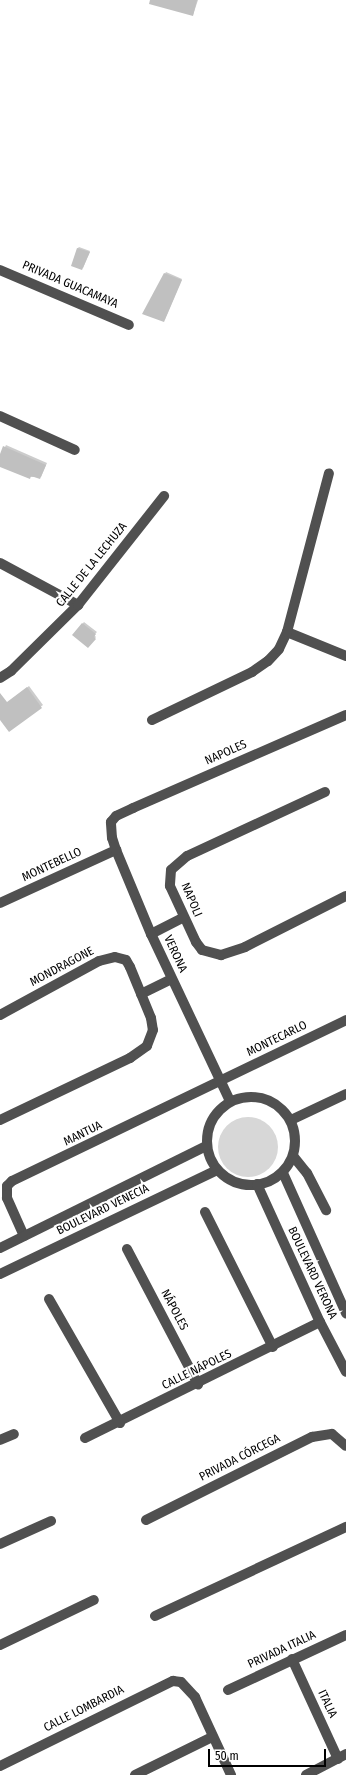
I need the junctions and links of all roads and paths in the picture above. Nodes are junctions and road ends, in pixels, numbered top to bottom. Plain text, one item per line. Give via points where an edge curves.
1 (0, 270) edge
2 (129, 325) dead end
3 (0, 416) edge
4 (75, 450) dead end
5 (329, 473) dead end
6 (164, 496) dead end
7 (0, 563) edge
8 (78, 605) junction
9 (287, 632) junction
10 (346, 656) edge
11 (0, 678) edge
12 (346, 714) edge
13 (152, 720) dead end
14 (325, 792) dead end
15 (116, 816) joint
16 (116, 850) junction
17 (346, 896) edge
18 (0, 903) edge
19 (183, 918) junction
20 (151, 934) junction
21 (172, 979) junction
22 (141, 994) junction
23 (0, 1015) edge
24 (346, 1020) edge
25 (219, 1083) junction
26 (346, 1094) edge
27 (230, 1101) junction
28 (0, 1120) edge
29 (291, 1120) junction
30 (206, 1146) junction
31 (293, 1156) junction
32 (217, 1170) junction
33 (283, 1173) junction
34 (257, 1184) junction
35 (326, 1210) dead end
36 (204, 1212) dead end
37 (24, 1236) junction
38 (0, 1248) edge
39 (127, 1249) dead end
40 (0, 1274) edge
41 (49, 1299) dead end
42 (346, 1313) edge
43 (320, 1322) junction
44 (273, 1347) junction
45 (346, 1372) edge
46 (198, 1384) junction
47 (120, 1423) junction
48 (14, 1434) dead end
49 (85, 1438) dead end
50 (0, 1440) edge
51 (346, 1446) edge
52 (146, 1520) dead end
53 (51, 1521) dead end
54 (346, 1527) edge
55 (0, 1544) edge
56 (94, 1600) dead end
57 (154, 1616) dead end
58 (346, 1635) edge
59 (0, 1645) edge
60 (292, 1659) junction
61 (228, 1690) dead end
62 (212, 1737) junction
63 (342, 1757) edge
64 (0, 1766) edge
65 (135, 1775) edge
66 (231, 1775) edge
67 (306, 1775) edge

1 - 2 street, PRIVADA GUACAMAYA
3 - 4 street
5 - 9 street
6 - 8 street, CALLE DE LA LECHUZA
7 - 8 street
8 - 11 street, CALLE DE LA LECHUZA via 11,671
9 - 10 street
9 - 13 street via 279,649 268,661 252,672
12 - 15 street, NAPOLES
14 - 19 street, NAPOLI via 178,862 171,870 170,886
15 - 16 street, VERONA via 111,822 110,829
16 - 18 street, MONTEBELLO
16 - 20 street, VERONA
17 - 19 street, NAPOLI via 245,947 221,955 202,950
19 - 20 street
20 - 21 street, VERONA
21 - 22 street
21 - 25 street, VERONA
22 - 23 street, MONDRAGONE via 126,960 108,958
22 - 28 street via 151,1018 152,1030 147,1046 130,1058
24 - 25 street, MONTECARLO
25 - 27 street, VERONA
25 - 37 street, MANTUA via 12,1181 7,1186 7,1198
26 - 29 street
27 - 29 street via 244,1096 272,1101
27 - 30 street via 216,1112 208,1128
29 - 31 street via 295,1139
30 - 32 street
30 - 37 street, BOULEVARD VENECIA
31 - 33 street
31 - 35 street via 307,1173
32 - 34 street via 237,1183
32 - 40 street, BOULEVARD VENECIA
33 - 34 street via 270,1181
33 - 42 street, BOULEVARD VERONA
34 - 43 street, BOULEVARD VERONA
36 - 44 street
37 - 38 street, BOULEVARD VENECIA
39 - 46 street, NÁPOLES
41 - 47 street
43 - 44 street, CALLE NÁPOLES
43 - 45 street, BOULEVARD VERONA
44 - 46 street, CALLE NÁPOLES
46 - 47 street, CALLE NÁPOLES
47 - 49 street, CALLE NÁPOLES
48 - 50 street
51 - 52 street, PRIVADA CÓRCEGA via 332,1434 312,1437
53 - 55 street
54 - 57 street
56 - 59 street
58 - 60 street, PRIVADA ITALIA
60 - 61 street, PRIVADA ITALIA
60 - 63 street, ITALIA
62 - 64 street, CALLE LOMBARDIA via 194,1697 181,1682 173,1681
62 - 65 street
62 - 66 street
63 - 67 street

